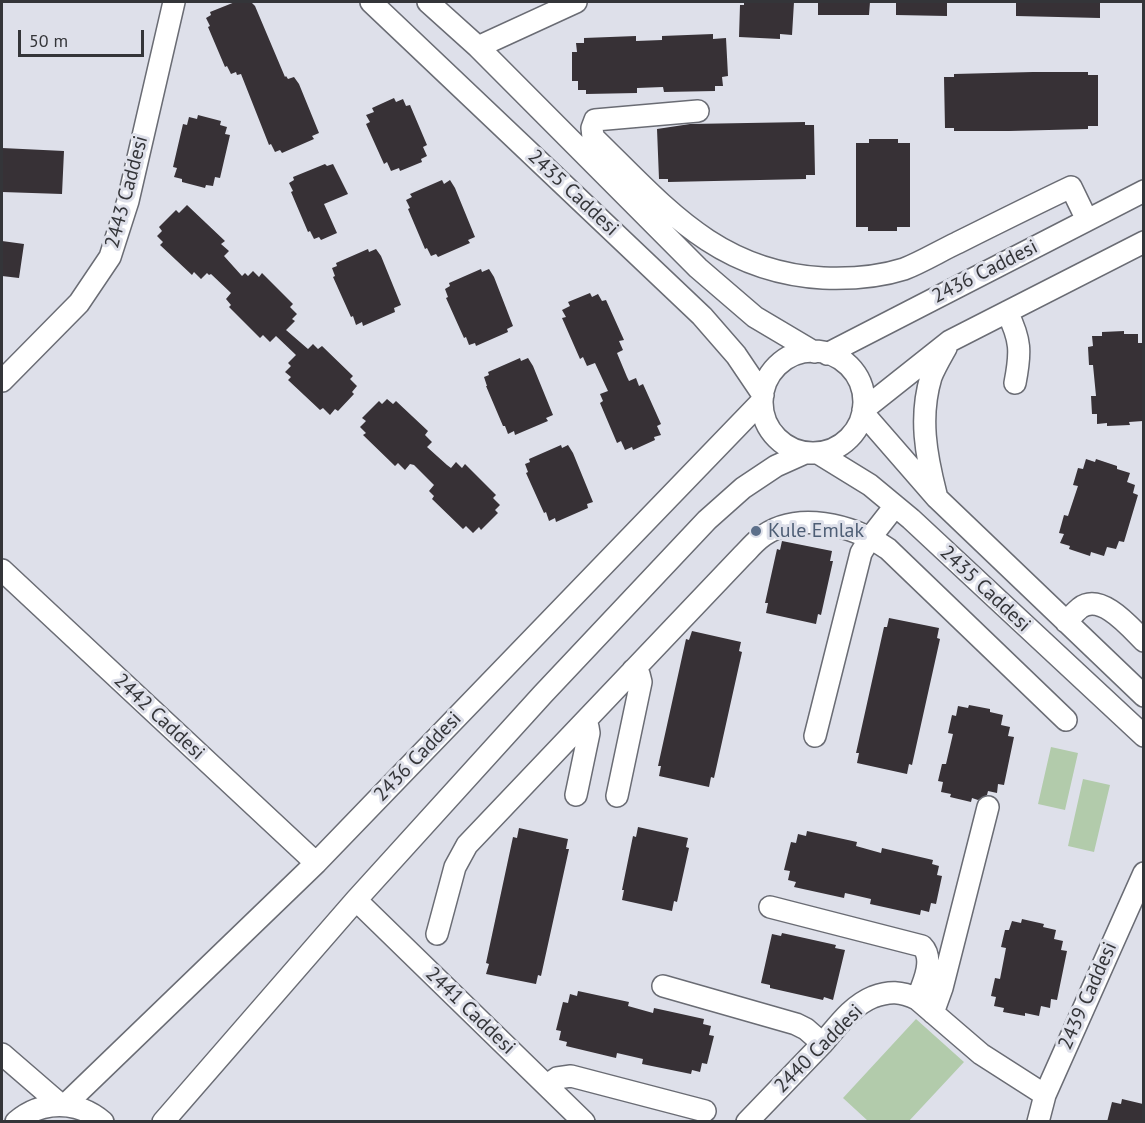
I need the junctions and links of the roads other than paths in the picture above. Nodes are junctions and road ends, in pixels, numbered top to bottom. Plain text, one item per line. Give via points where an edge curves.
1 (174, 2) edge
2 (371, 2) edge
3 (428, 2) edge
4 (576, 2) edge
5 (478, 47) junction
6 (699, 111) dead end
7 (1143, 191) edge
8 (1087, 220) junction
9 (1143, 242) edge
10 (1007, 312) junction
11 (950, 341) junction
12 (821, 353) junction
13 (2, 381) edge
14 (1015, 382) dead end
15 (762, 398) junction
16 (863, 412) junction
17 (812, 453) junction
18 (937, 498) junction
19 (895, 506) junction
20 (870, 538) junction
21 (2, 570) edge
22 (1066, 622) junction
23 (1143, 641) edge
24 (633, 670) junction
25 (1143, 696) edge
26 (1066, 720) dead end
27 (584, 722) junction
28 (815, 736) dead end
29 (1143, 736) edge
30 (576, 795) dead end
31 (617, 796) dead end
32 (988, 807) dead end
33 (316, 863) junction
34 (1143, 873) edge
35 (356, 900) junction
36 (770, 907) dead end
37 (437, 934) dead end
38 (663, 986) dead end
39 (925, 1006) junction
40 (822, 1043) junction
41 (2, 1054) edge
42 (547, 1085) junction
43 (1045, 1095) junction
44 (63, 1105) junction
45 (705, 1111) dead end
46 (16, 1122) edge
47 (103, 1122) edge
48 (162, 1122) edge
49 (584, 1122) edge
50 (747, 1122) edge
51 (1038, 1122) edge

1 - 13 street, 2443 Caddesi via 128,201 110,257 79,303
2 - 15 street, 2435 Caddesi via 702,316 736,355
3 - 5 street, 2435 Caddesi
4 - 5 street
5 - 12 street, 2435 Caddesi via 698,268 755,317
6 - 8 street via 595,120 593,137 689,229 725,252 765,268 834,278 904,268 1071,187
7 - 8 street, 2436 Caddesi
8 - 12 street, 2436 Caddesi
9 - 10 street
10 - 11 street
10 - 14 street via 1018,332
11 - 16 street
11 - 18 street via 932,376 924,422 928,464
12 - 15 street via 801,353 783,361 770,376
12 - 16 street, 2435 Caddesi via 845,363 858,378 864,397
15 - 17 street, 2435 Caddesi via 772,432 786,446
15 - 33 street, 2436 Caddesi
16 - 17 street via 847,440 831,450
16 - 18 street, 2435 Caddesi
17 - 19 street, 2435 Caddesi via 870,485
17 - 35 street via 776,466 743,488 707,520
18 - 22 street, 2435 Caddesi
19 - 20 street
19 - 29 street, 2435 Caddesi
20 - 24 street via 833,525 810,524 779,529 760,538
20 - 26 street via 888,549
20 - 28 street via 861,553
21 - 33 street, 2442 Caddesi
22 - 23 street via 1080,608 1097,604 1109,609
22 - 25 street, 2435 Caddesi
24 - 27 street
24 - 31 street via 641,682
27 - 30 street via 589,734
27 - 37 street via 467,845 455,867
32 - 39 street via 942,988
33 - 44 street, 2436 Caddesi
34 - 43 street, 2439 Caddesi
35 - 42 street, 2441 Caddesi
35 - 48 street
36 - 39 street via 922,946 928,959
38 - 40 street via 796,1024
39 - 40 street, 2440 Caddesi via 905,993 890,992 870,998 846,1015
39 - 43 street, 2440 Caddesi via 981,1054
40 - 50 street, 2440 Caddesi
41 - 44 street
42 - 45 street via 557,1078 571,1076
42 - 49 street, 2441 Caddesi
43 - 51 street, 2439 Caddesi
44 - 46 street via 34,1110
44 - 47 street via 90,1112

